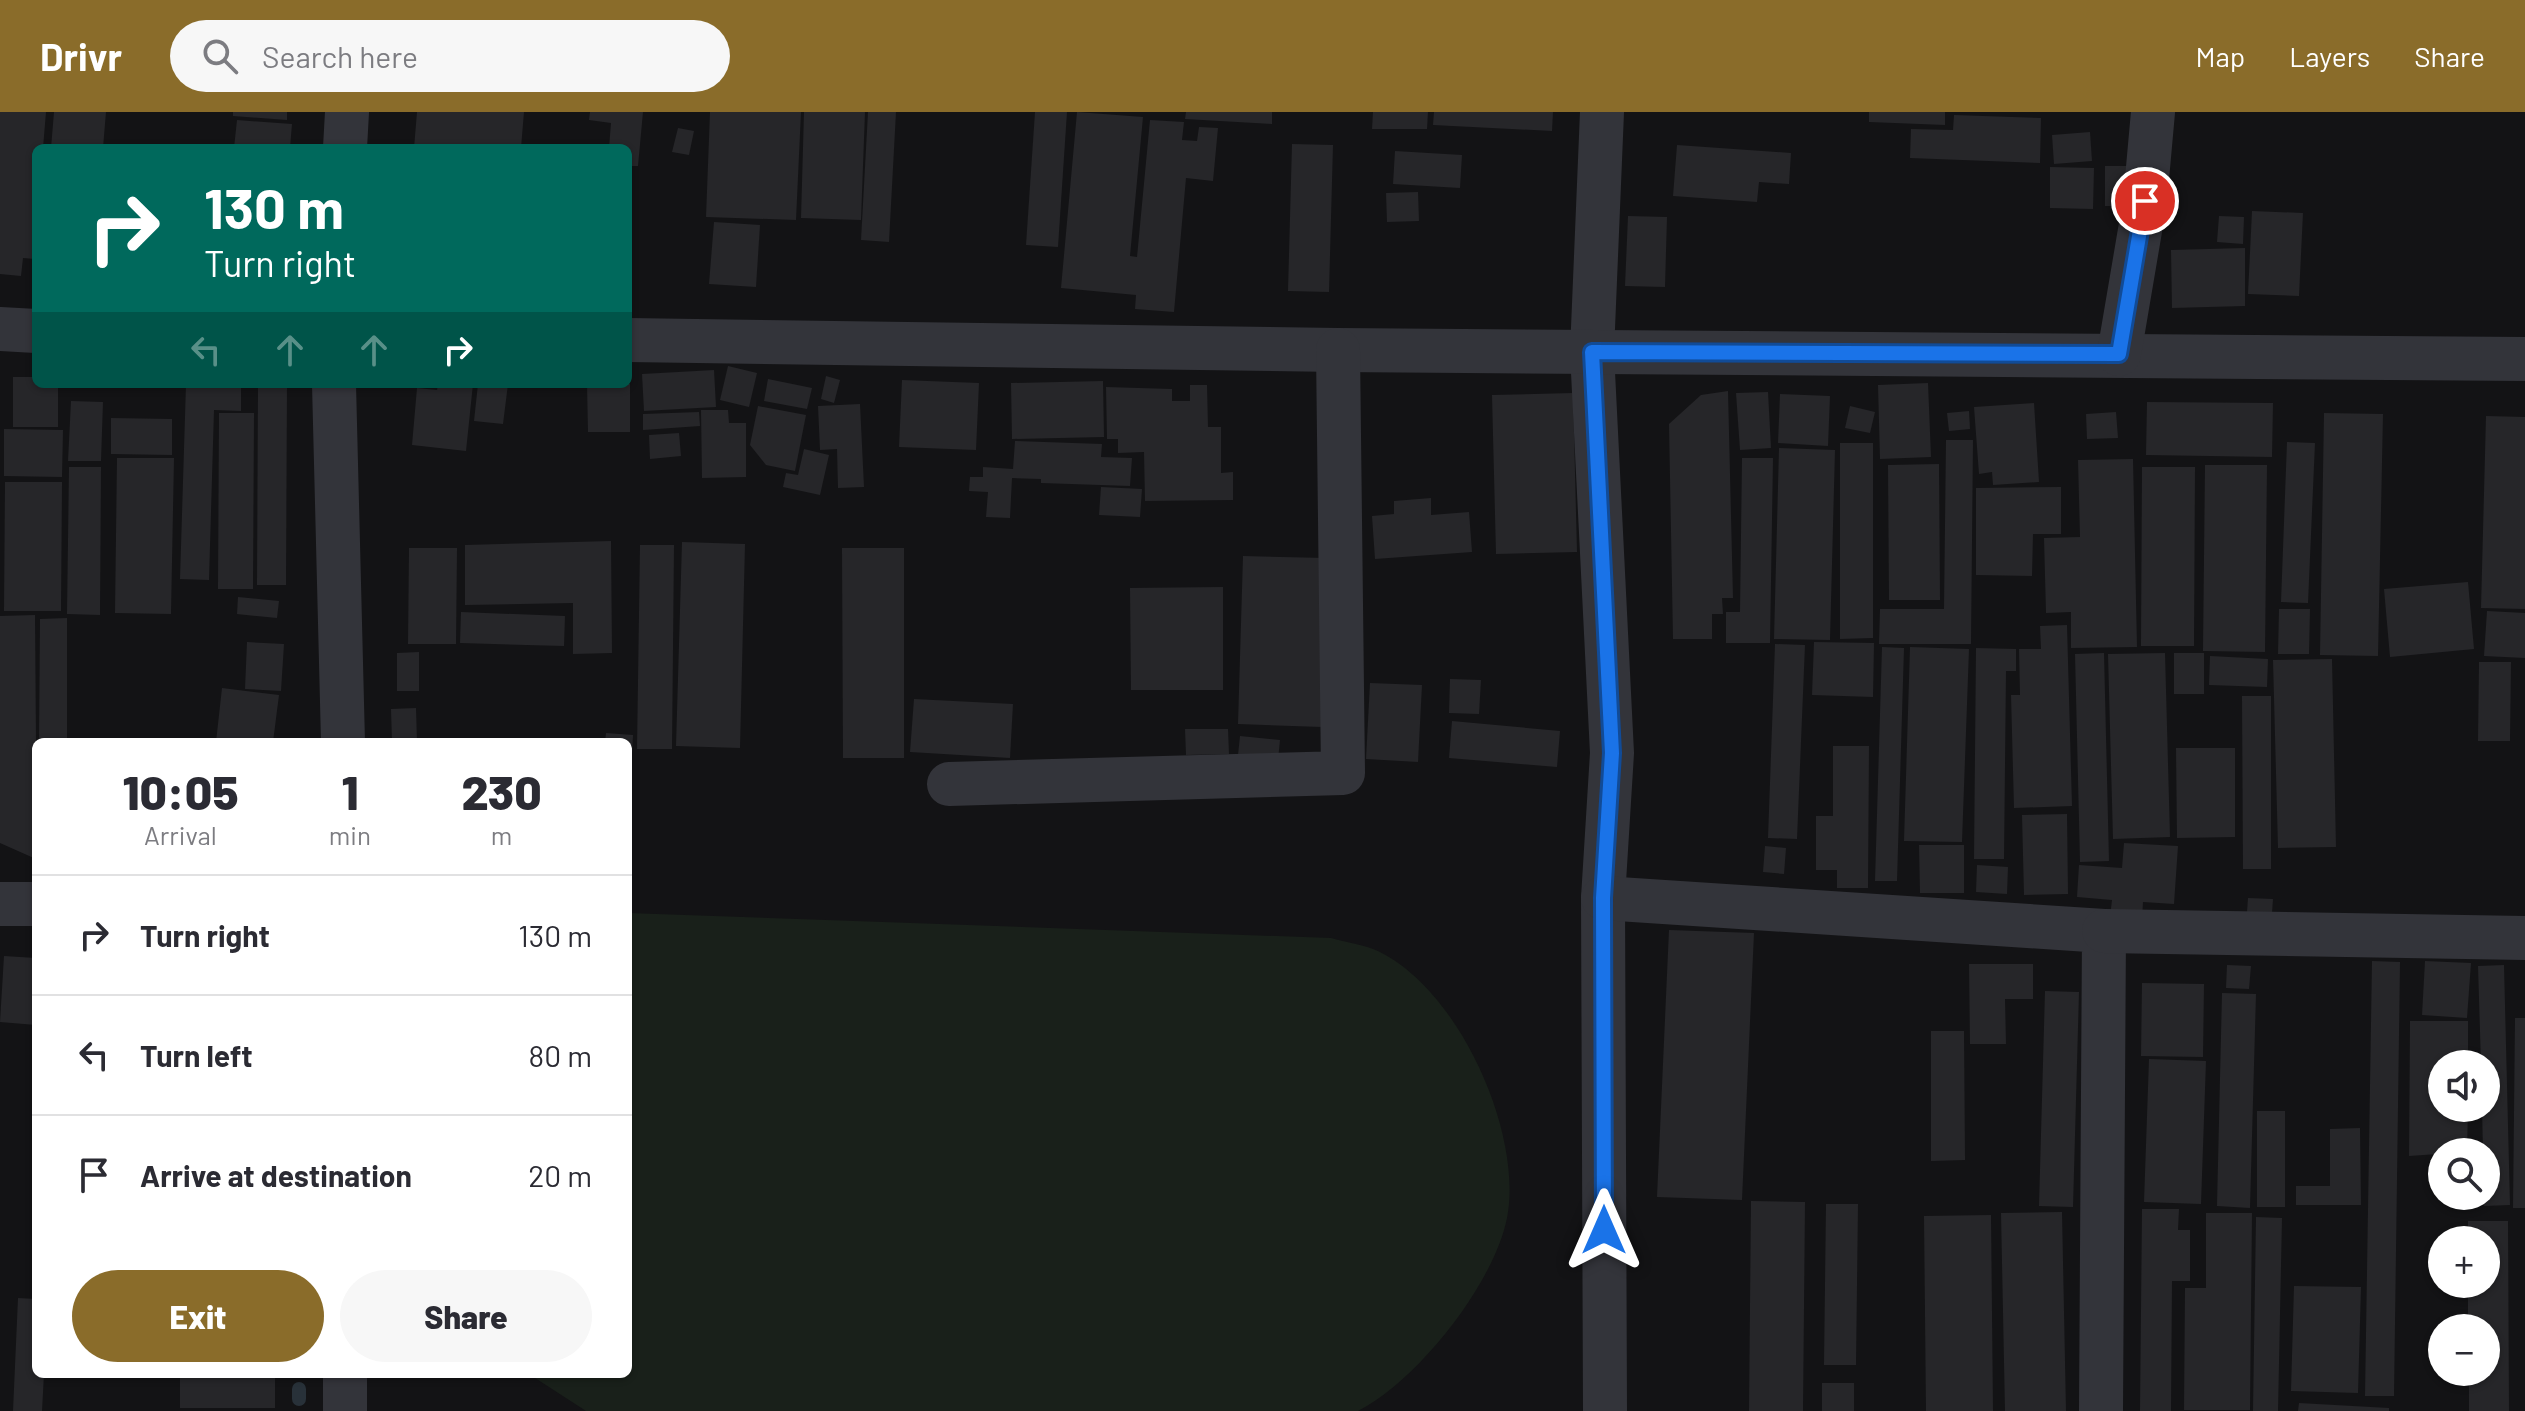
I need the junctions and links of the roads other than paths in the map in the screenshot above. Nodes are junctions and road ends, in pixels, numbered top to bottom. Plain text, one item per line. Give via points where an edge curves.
1 (347, 112) edge
2 (1602, 112) edge
3 (2153, 112) edge
4 (345, 144) edge
5 (0, 329) edge
6 (32, 331) edge
7 (632, 340) edge
8 (1338, 350) junction
9 (1592, 352) junction
10 (2119, 354) junction
11 (2525, 359) edge
12 (334, 388) edge
13 (343, 738) edge
14 (949, 784) dead end
15 (1603, 898) junction
16 (0, 904) edge
17 (32, 904) edge
18 (2104, 931) junction
19 (2525, 938) edge
20 (345, 1378) edge
21 (345, 1411) edge
22 (1605, 1411) edge
23 (2101, 1411) edge

1 - 4 street
2 - 9 street
3 - 10 street via 2145,201
5 - 6 street
7 - 8 street
8 - 9 street
8 - 14 street via 1343,773
9 - 10 street
9 - 15 street via 1612,753
10 - 11 street
12 - 13 street
15 - 18 street
15 - 22 street
16 - 17 street
18 - 19 street
18 - 23 street
20 - 21 street

